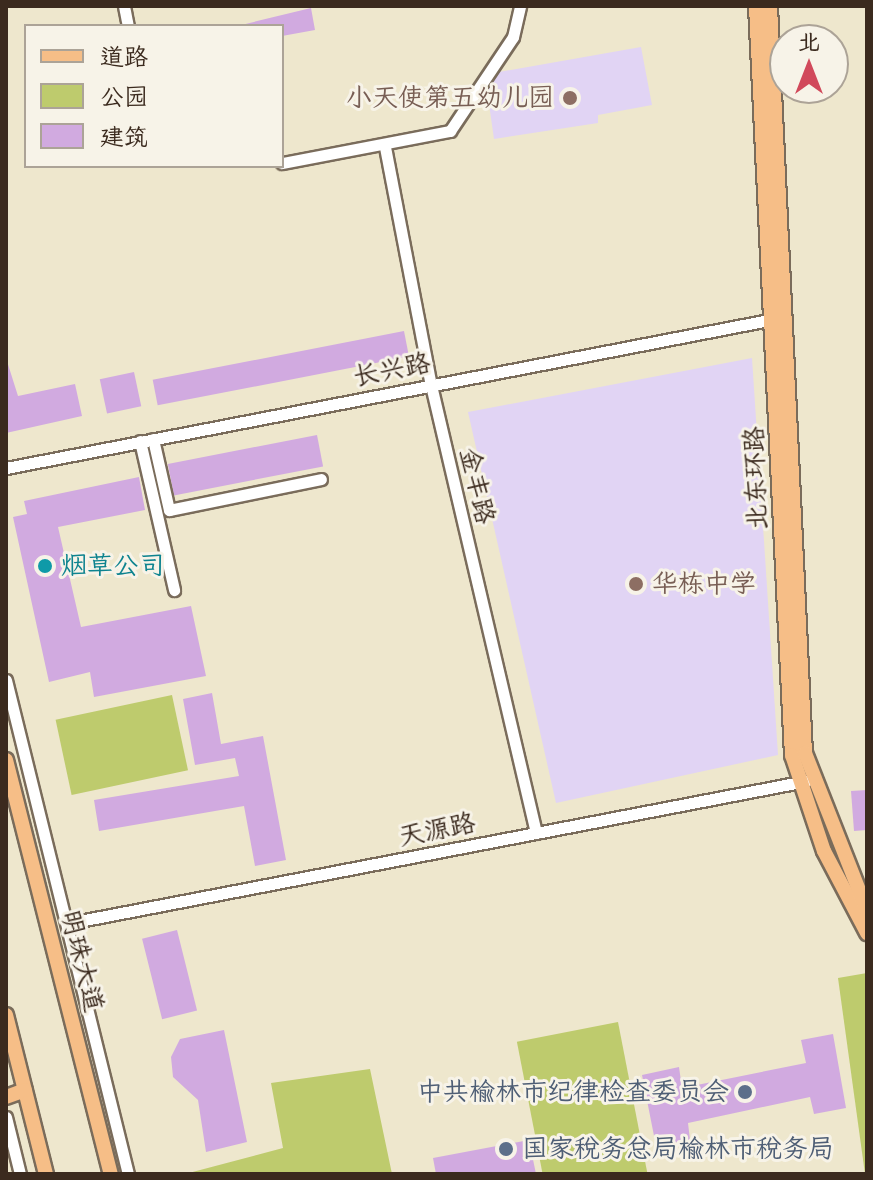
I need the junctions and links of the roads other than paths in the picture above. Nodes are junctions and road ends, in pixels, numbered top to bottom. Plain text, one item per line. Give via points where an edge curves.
1 (520, 6) edge
2 (756, 6) edge
3 (770, 6) edge
4 (385, 147) junction
5 (284, 163) edge
6 (780, 318) junction
7 (431, 385) junction
8 (146, 440) junction
9 (6, 468) edge
10 (321, 479) dead end
11 (174, 590) dead end
12 (6, 680) edge
13 (6, 760) edge
14 (807, 781) junction
15 (536, 833) junction
16 (867, 910) edge
17 (69, 923) junction
18 (867, 933) edge
19 (6, 1015) edge
20 (101, 1069) junction
21 (86, 1074) junction
22 (25, 1090) junction
23 (6, 1097) edge
24 (6, 1117) edge
25 (20, 1174) edge
26 (46, 1174) edge
27 (111, 1174) edge
28 (128, 1174) edge

1 - 4 street via 513,37 450,131
2 - 6 main road, 北东环路
3 - 6 main road, 北东环路
4 - 5 street
4 - 7 street, 金丰路
6 - 7 street, 长兴路
6 - 14 main road, 北东环路 via 792,755
7 - 8 street, 长兴路
7 - 15 street, 金丰路
8 - 9 street, 长兴路
8 - 10 street via 172,503 169,510
8 - 11 street
12 - 17 street
13 - 21 main road, 明珠大道
14 - 15 street, 天源路
14 - 16 main road, 北东环路
14 - 18 main road, 北东环路 via 824,851
15 - 17 street, 天源路
17 - 20 street
19 - 22 main road
20 - 21 main road
20 - 28 street
21 - 27 main road, 明珠大道
22 - 23 main road
22 - 26 main road
24 - 25 street

